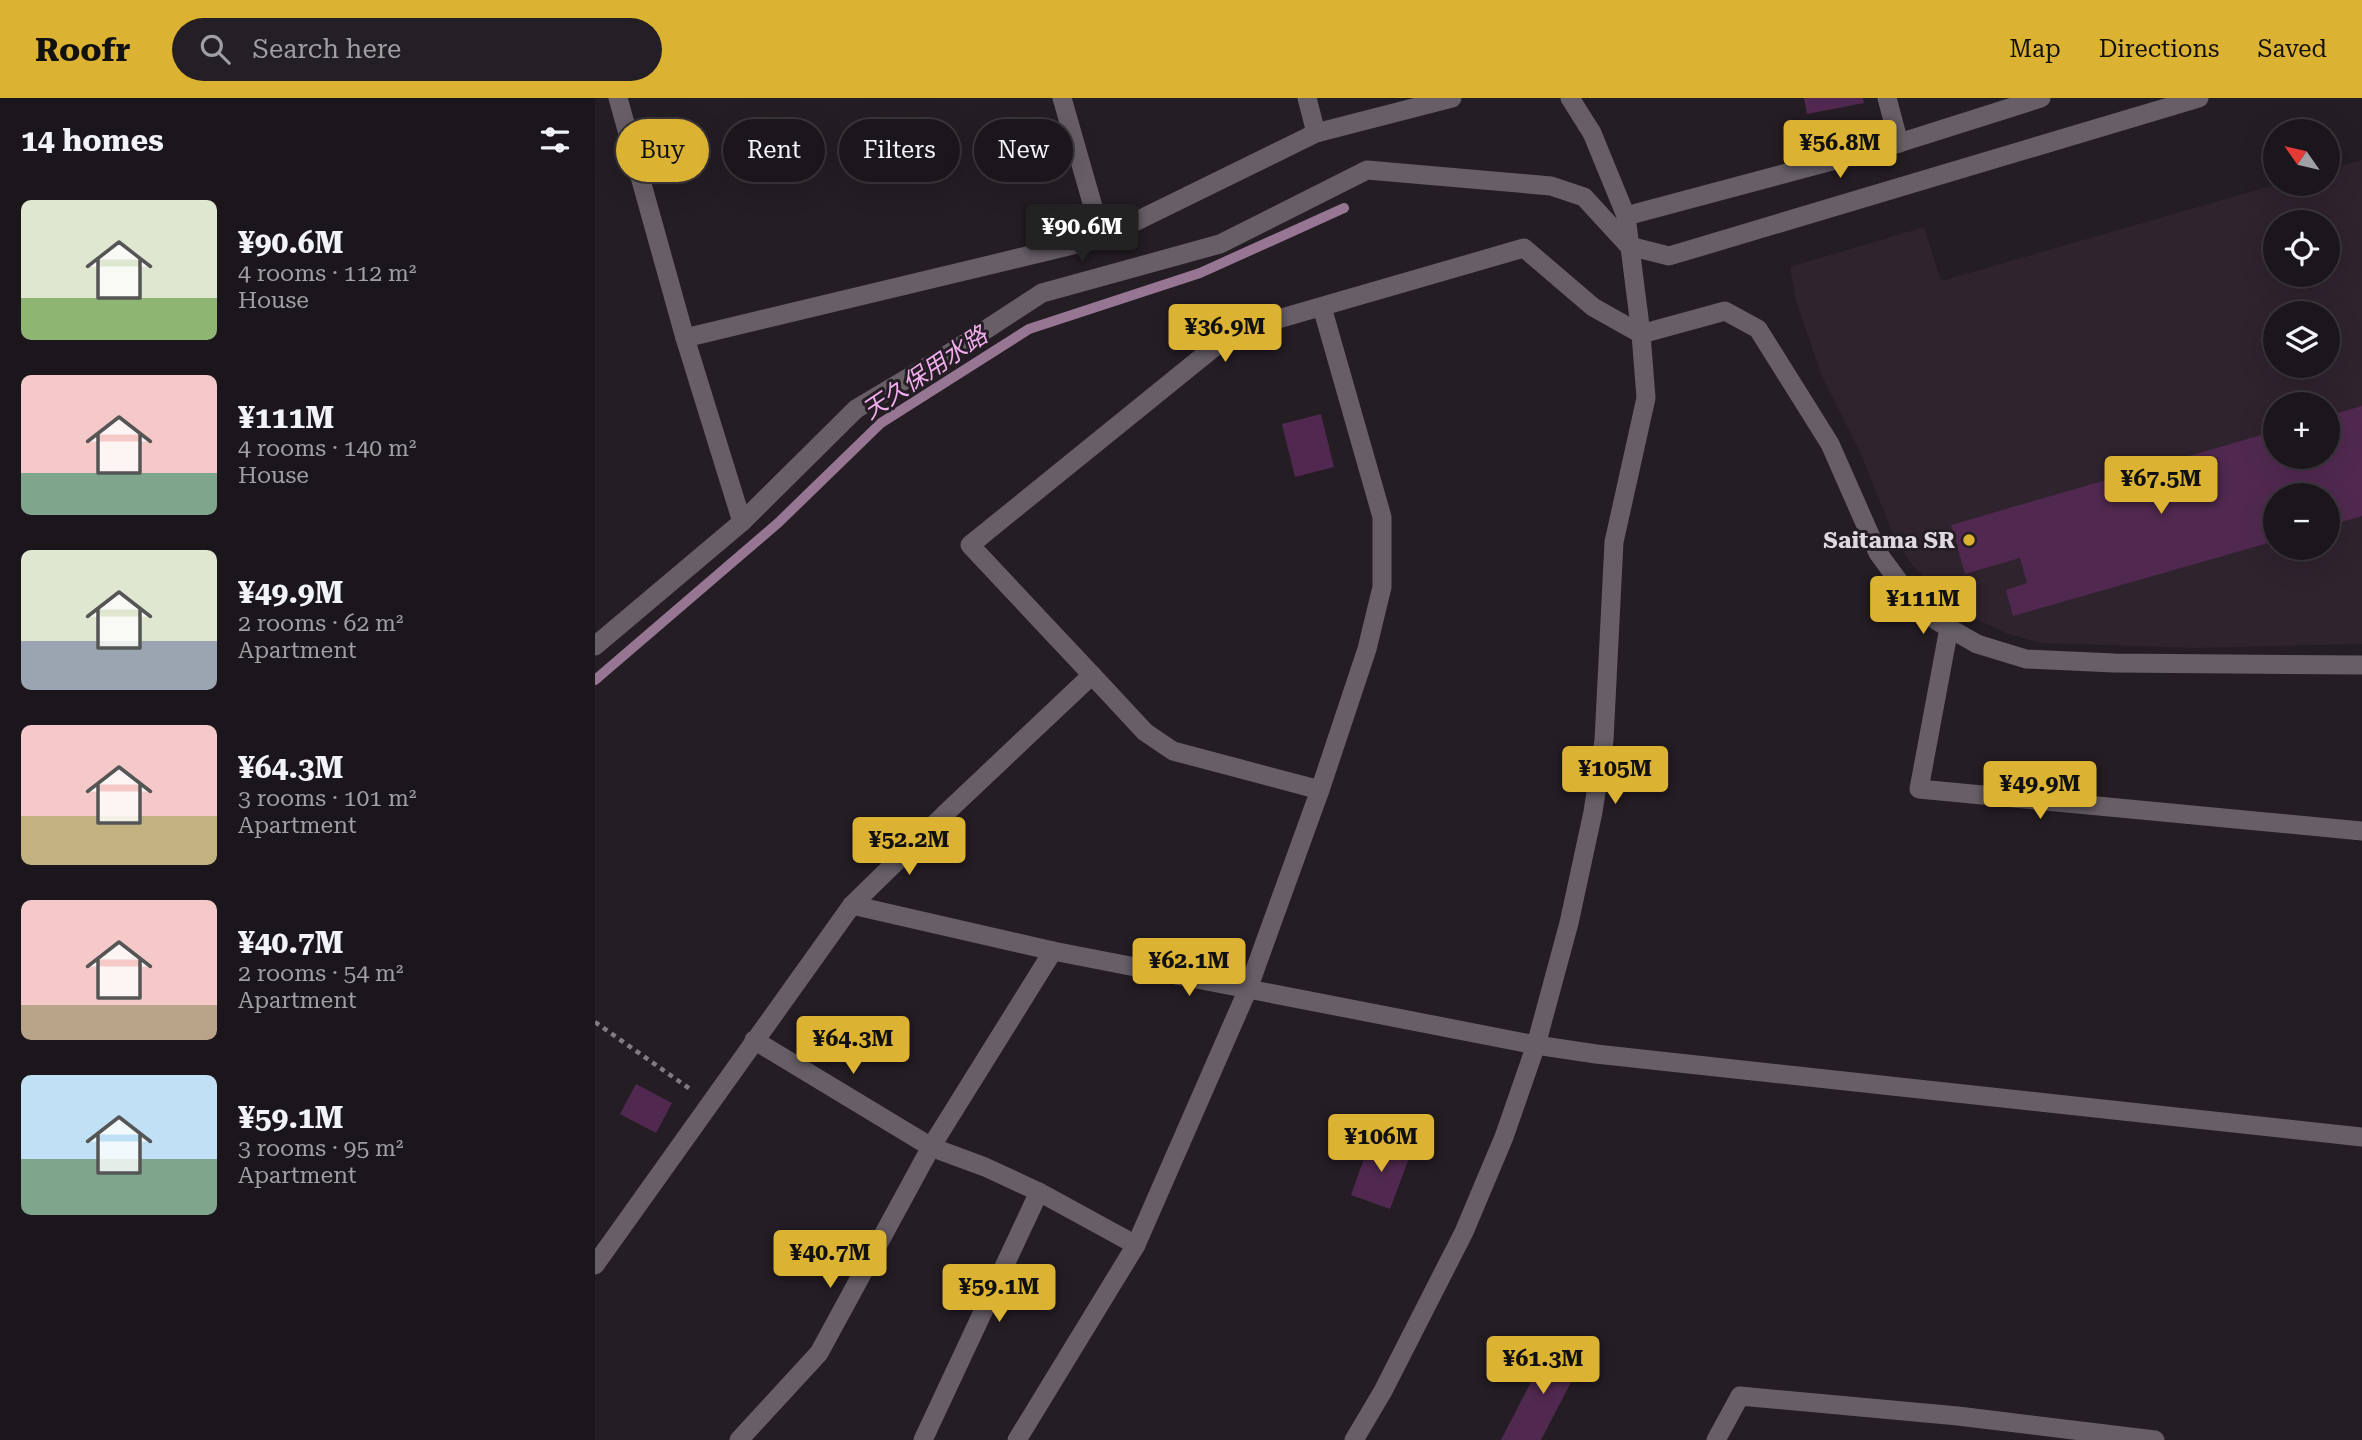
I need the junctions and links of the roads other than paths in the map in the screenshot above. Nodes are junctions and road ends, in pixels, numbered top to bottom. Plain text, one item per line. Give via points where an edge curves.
1 (618, 98) edge
2 (1062, 98) edge
3 (1307, 98) edge
4 (1452, 98) edge
5 (1570, 98) edge
6 (1587, 98) edge
7 (1888, 98) edge
8 (2041, 98) edge
9 (2199, 98) edge
10 (1316, 133) junction
11 (1592, 133) junction
12 (1899, 143) junction
13 (1626, 216) junction
14 (1102, 239) junction
15 (1629, 246) junction
16 (1322, 307) junction
17 (1641, 334) junction
18 (685, 338) junction
19 (742, 522) junction
20 (1949, 628) junction
21 (595, 646) edge
22 (2362, 665) edge
23 (1092, 675) junction
24 (1320, 790) junction
25 (2362, 831) edge
26 (852, 905) junction
27 (1053, 951) junction
28 (1248, 989) junction
29 (754, 1040) junction
30 (1536, 1045) junction
31 (2362, 1137) edge
32 (931, 1147) junction
33 (1039, 1192) junction
34 (1136, 1245) junction
35 (595, 1265) edge
36 (2040, 1433) edge
37 (739, 1440) edge
38 (923, 1440) edge
39 (1017, 1440) edge
40 (1354, 1440) edge
41 (1716, 1440) edge
42 (2155, 1440) edge

1 - 18 street
2 - 14 street
3 - 10 street
4 - 10 street
5 - 11 street
6 - 11 street
7 - 12 street
8 - 12 street
9 - 15 street via 1668,256
10 - 14 street
11 - 13 street
12 - 13 street
13 - 15 street
14 - 18 street
15 - 17 street
15 - 19 street via 1584,197 1551,186 1367,170 1220,244 1042,293 856,409
16 - 17 street via 1524,248 1593,307
16 - 23 street via 1233,332 970,545
16 - 24 street via 1382,517 1382,587 1367,649
17 - 20 street via 1725,311 1758,329 1830,444 1878,552 1911,598
17 - 30 street via 1646,398 1614,542 1602,752 1574,898
18 - 19 street
19 - 21 street
20 - 22 street via 1977,644 2026,659
20 - 25 street via 1919,789
23 - 24 street via 1145,732 1173,751
23 - 26 street
24 - 28 street
26 - 27 street
26 - 29 street
27 - 28 street
27 - 32 street
28 - 30 street
28 - 34 street
29 - 32 street
29 - 35 street
30 - 31 street
30 - 40 street via 1464,1232
32 - 33 street
32 - 37 street via 819,1353
33 - 34 street
33 - 38 street
34 - 39 street
36 - 41 street via 1740,1396
36 - 42 street

